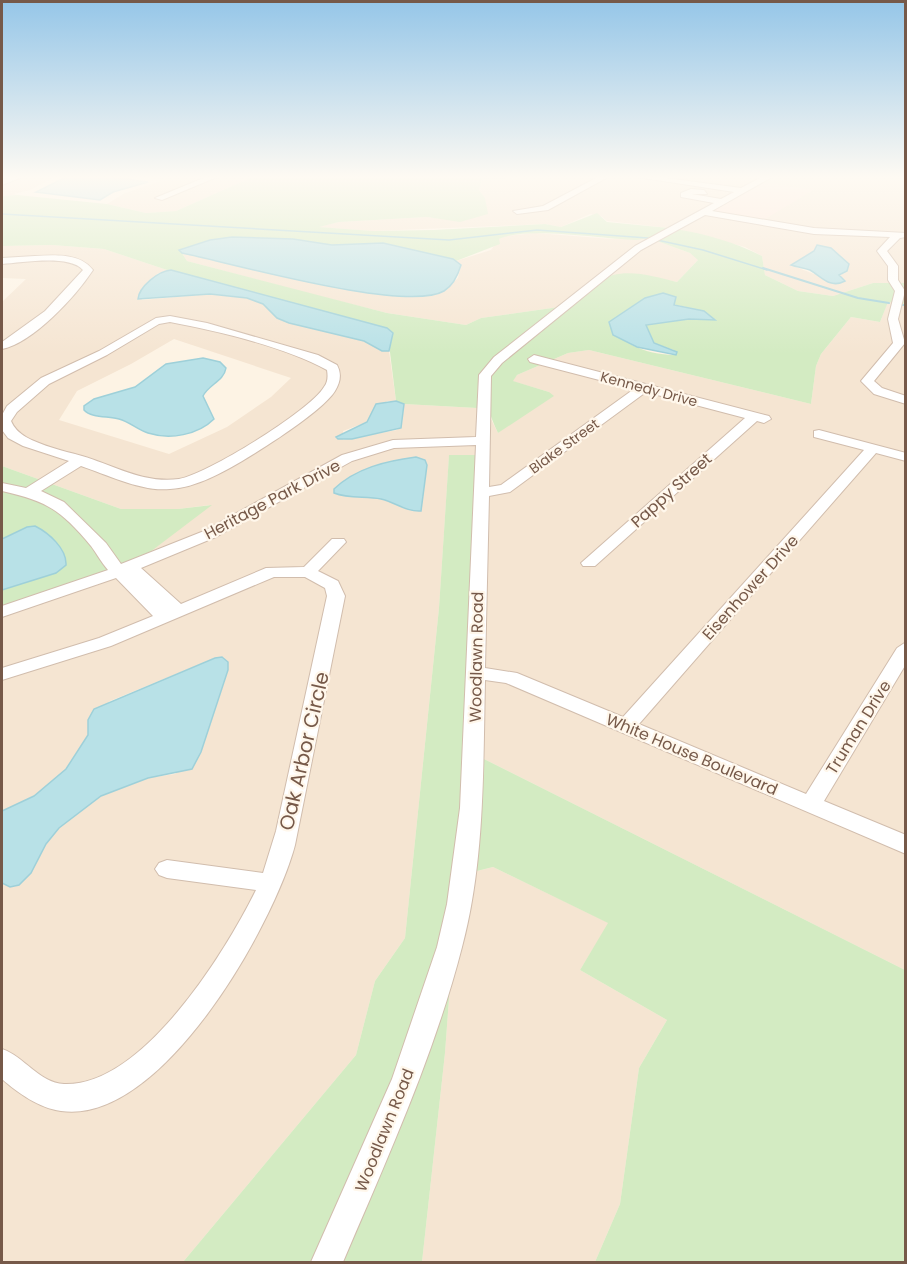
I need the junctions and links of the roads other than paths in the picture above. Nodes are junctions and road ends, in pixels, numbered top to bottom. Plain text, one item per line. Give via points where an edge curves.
1 (660, 236) edge
2 (900, 236) edge
3 (2, 261) edge
4 (2, 346) edge
5 (900, 352) edge
6 (534, 359) dead end
7 (644, 388) junction
8 (906, 400) edge
9 (759, 418) joint
10 (819, 434) dead end
11 (482, 441) junction
12 (873, 448) junction
13 (906, 457) edge
14 (86, 462) junction
15 (2, 487) edge
16 (35, 493) junction
17 (481, 493) junction
18 (338, 542) dead end
19 (589, 563) dead end
20 (124, 569) junction
21 (308, 572) junction
22 (2, 612) edge
23 (172, 615) junction
24 (906, 648) edge
25 (476, 673) junction
26 (2, 674) edge
27 (626, 726) junction
28 (810, 805) junction
29 (906, 845) edge
30 (167, 869) dead end
31 (271, 882) junction
32 (2, 1062) edge
33 (327, 1263) edge

1 - 11 street, Woodlawn Road via 638,248 489,367 482,382
2 - 5 street via 882,251 893,266 893,280 900,291 893,322
3 - 4 street via 64,259 82,263 88,270 34,328
5 - 8 street via 867,381 878,391
6 - 7 street, Kennedy Drive
7 - 9 street, Kennedy Drive
7 - 17 street, Blake Street via 505,489
9 - 19 street, Pappy Street
10 - 12 street
11 - 17 street, Woodlawn Road
11 - 20 street, Heritage Park Drive via 393,444 347,458 210,534
12 - 13 street
12 - 27 street, Eisenhower Drive
14 - 14 street via 21,441 4,422 12,409 45,381 156,321 170,319 203,325 314,358 333,368 335,374 328,392 292,423 193,480 167,485
14 - 16 street
15 - 16 street
16 - 20 street via 59,505
17 - 25 street, Woodlawn Road
18 - 21 street
20 - 22 street, Heritage Park Drive
20 - 23 street
21 - 23 street via 272,572
21 - 31 street, Oak Arbor Circle via 332,585 336,596 288,824
23 - 26 street via 105,642
24 - 28 street, Truman Drive
25 - 27 street, White House Boulevard via 510,677
25 - 33 street, Woodlawn Road via 471,808 450,946 406,1080
27 - 28 street, White House Boulevard
28 - 29 street, White House Boulevard
30 - 31 street
31 - 32 street, Oak Arbor Circle via 235,954 168,1045 132,1075 98,1094 65,1098 35,1089

